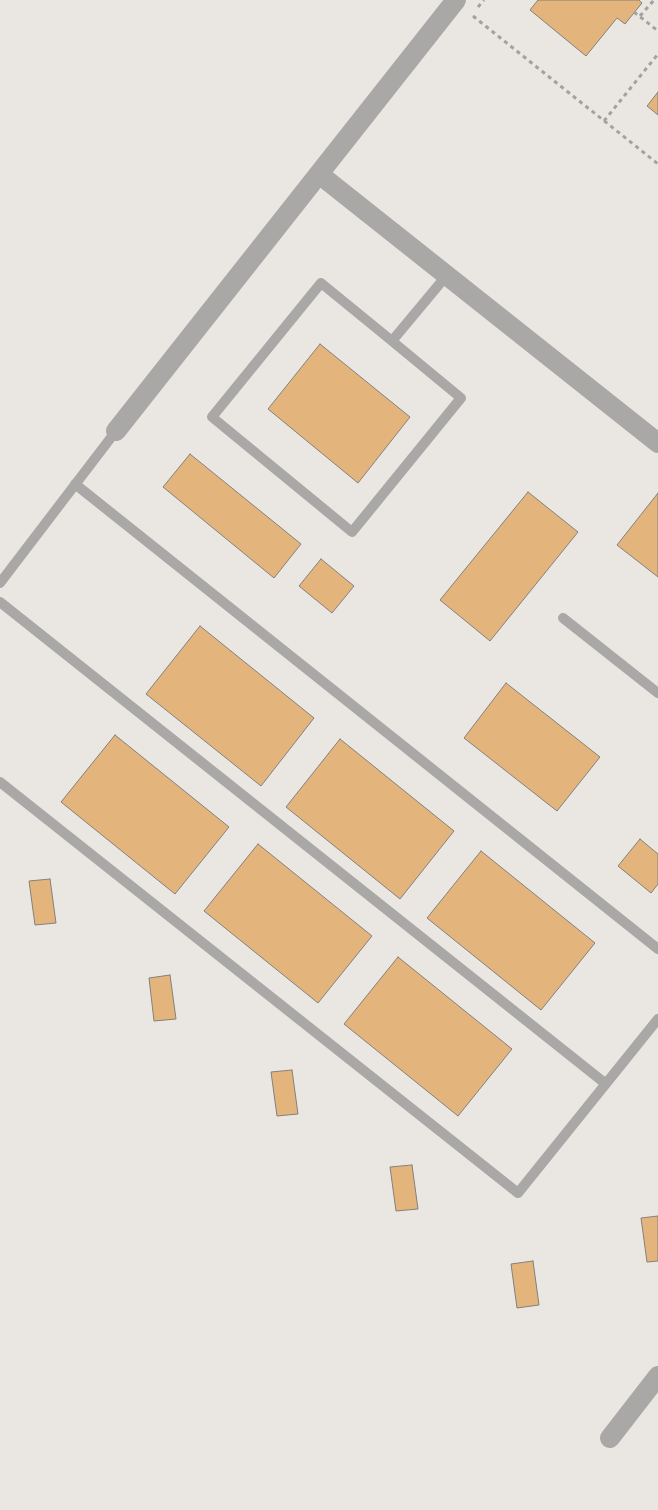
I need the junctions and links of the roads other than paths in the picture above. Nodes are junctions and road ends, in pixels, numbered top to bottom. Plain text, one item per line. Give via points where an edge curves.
1 (456, 0) edge
2 (319, 174) junction
3 (447, 275) junction
4 (392, 341) junction
5 (116, 431) joint
6 (658, 443) edge
7 (75, 484) junction
8 (0, 583) edge
9 (0, 602) edge
10 (563, 618) dead end
11 (658, 693) edge
12 (0, 782) edge
13 (658, 949) edge
14 (658, 1020) edge
15 (606, 1084) junction
16 (658, 1376) edge
17 (610, 1438) dead end

1 - 2 street
2 - 3 street
2 - 5 street
3 - 4 lane
3 - 6 street
4 - 4 lane via 461,398 352,532 212,417 321,283
5 - 7 lane
7 - 8 lane
7 - 13 lane
9 - 15 lane
10 - 11 lane
12 - 15 lane via 518,1193
14 - 15 lane
16 - 17 street

